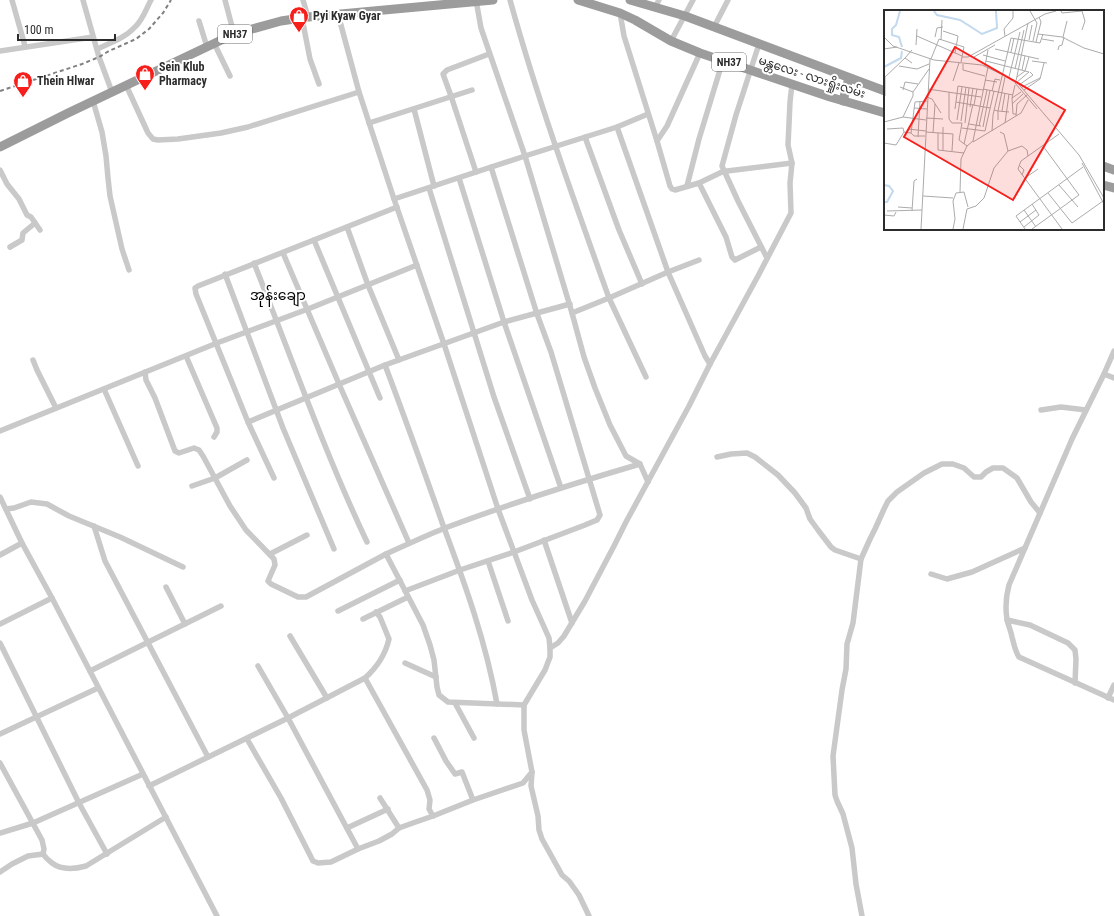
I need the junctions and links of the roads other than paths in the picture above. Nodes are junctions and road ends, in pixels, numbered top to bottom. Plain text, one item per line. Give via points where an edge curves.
1 (12, 0) edge
2 (83, 0) edge
3 (151, 0) edge
4 (225, 0) edge
5 (303, 0) edge
6 (476, 0) edge
7 (493, 0) edge
8 (510, 0) edge
9 (578, 0) edge
10 (630, 0) edge
11 (693, 0) edge
12 (728, 0) edge
13 (657, 4) edge
14 (620, 13) junction
15 (338, 14) junction
16 (685, 16) junction
17 (305, 17) junction
18 (199, 22) dead end
19 (714, 27) junction
20 (234, 34) junction
21 (93, 38) junction
22 (671, 41) junction
23 (759, 44) junction
24 (210, 45) junction
25 (25, 46) junction
26 (97, 49) junction
27 (0, 51) edge
28 (700, 53) junction
29 (489, 54) junction
30 (723, 60) junction
31 (752, 70) junction
32 (230, 76) dead end
33 (849, 78) junction
34 (319, 84) dead end
35 (792, 84) junction
36 (126, 85) junction
37 (472, 90) dead end
38 (884, 91) edge
39 (112, 92) junction
40 (359, 92) junction
41 (451, 96) junction
42 (93, 101) junction
43 (844, 101) junction
44 (414, 109) junction
45 (884, 113) edge
46 (648, 114) junction
47 (369, 123) junction
48 (617, 127) junction
49 (585, 137) junction
50 (657, 141) junction
51 (556, 146) junction
52 (0, 147) edge
53 (525, 156) junction
54 (792, 163) junction
55 (1104, 166) edge
56 (491, 167) junction
57 (0, 170) edge
58 (1114, 170) edge
59 (724, 171) junction
60 (476, 172) junction
61 (459, 178) junction
62 (698, 183) junction
63 (1104, 184) edge
64 (687, 186) junction
65 (431, 187) junction
66 (1114, 188) edge
67 (394, 199) junction
68 (397, 207) junction
69 (35, 223) junction
70 (347, 227) junction
71 (40, 230) dead end
72 (314, 240) junction
73 (10, 247) dead end
74 (761, 247) junction
75 (283, 253) junction
76 (767, 258) junction
77 (699, 260) dead end
78 (254, 263) junction
79 (417, 265) junction
80 (129, 270) dead end
81 (668, 272) junction
82 (225, 274) junction
83 (642, 284) junction
84 (368, 285) junction
85 (338, 296) junction
86 (609, 298) junction
87 (570, 304) junction
88 (308, 309) junction
89 (572, 313) junction
90 (537, 314) junction
91 (277, 321) junction
92 (504, 322) junction
93 (474, 332) junction
94 (247, 333) junction
95 (217, 343) junction
96 (444, 344) junction
97 (1114, 351) edge
98 (186, 356) junction
99 (33, 360) dead end
100 (399, 360) junction
101 (710, 364) junction
102 (385, 365) junction
103 (370, 371) junction
104 (145, 372) junction
105 (1104, 374) junction
106 (646, 377) dead end
107 (1114, 378) edge
108 (339, 384) junction
109 (104, 389) junction
110 (380, 398) dead end
111 (306, 399) junction
112 (56, 408) junction
113 (276, 410) junction
114 (1041, 410) dead end
115 (1086, 410) junction
116 (248, 422) junction
117 (0, 431) edge
118 (214, 437) dead end
119 (717, 458) dead end
120 (248, 460) dead end
121 (640, 464) junction
122 (138, 466) dead end
123 (215, 478) junction
124 (274, 478) dead end
125 (590, 479) junction
126 (648, 482) junction
127 (192, 486) dead end
128 (561, 488) junction
129 (0, 497) edge
130 (530, 498) junction
131 (6, 509) junction
132 (498, 509) junction
133 (1040, 513) junction
134 (94, 526) junction
135 (445, 528) junction
136 (307, 535) dead end
137 (544, 540) junction
138 (367, 542) dead end
139 (22, 543) junction
140 (409, 543) junction
141 (1025, 548) junction
142 (334, 549) dead end
143 (514, 552) junction
144 (270, 554) junction
145 (386, 554) junction
146 (0, 555) edge
147 (861, 559) junction
148 (488, 560) junction
149 (183, 567) dead end
150 (460, 570) junction
151 (931, 574) dead end
152 (400, 580) junction
153 (166, 588) dead end
154 (405, 591) junction
155 (408, 597) junction
156 (52, 598) junction
157 (221, 606) dead end
158 (338, 611) dead end
159 (376, 612) junction
160 (363, 619) dead end
161 (1007, 620) junction
162 (508, 621) dead end
163 (572, 623) junction
164 (0, 624) edge
165 (185, 624) junction
166 (290, 636) dead end
167 (148, 642) junction
168 (0, 643) edge
169 (550, 648) junction
170 (405, 663) dead end
171 (258, 666) dead end
172 (90, 671) junction
173 (436, 677) junction
174 (365, 678) junction
175 (1075, 683) junction
176 (1114, 685) edge
177 (98, 688) junction
178 (327, 698) junction
179 (1108, 698) junction
180 (1114, 700) edge
181 (455, 703) junction
182 (497, 704) junction
183 (524, 706) junction
184 (37, 716) junction
185 (288, 718) junction
186 (0, 734) edge
187 (434, 738) dead end
188 (474, 738) dead end
189 (246, 739) junction
190 (208, 757) junction
191 (0, 762) edge
192 (532, 772) junction
193 (143, 774) junction
194 (523, 783) junction
195 (150, 786) junction
196 (531, 786) junction
197 (380, 798) dead end
198 (473, 800) junction
199 (79, 803) junction
200 (388, 809) junction
201 (433, 816) junction
202 (166, 817) junction
203 (33, 823) junction
204 (347, 828) junction
205 (399, 828) junction
206 (0, 833) edge
207 (358, 849) junction
208 (42, 854) junction
209 (107, 854) junction
210 (0, 872) edge
211 (217, 916) edge
212 (589, 916) edge
213 (862, 916) edge

1 - 25 street
2 - 21 street
3 - 26 street via 135,27 126,35
4 - 20 street
5 - 17 street
6 - 7 highway, NH37
6 - 15 highway, NH37
6 - 29 street
8 - 51 street
9 - 14 highway, မန္တလေး - လားရှိုးလမ်း / NH37
10 - 13 highway, မန္တလေး - လားရှိုးလမ်း / NH37
11 - 16 street
12 - 19 street
13 - 16 highway, မန္တလေး - လားရှိုးလမ်း / NH37
14 - 22 highway, မန္တလေး - လားရှိုးလမ်း / NH37
14 - 46 street via 624,36
15 - 17 highway, NH37
15 - 40 street
16 - 19 highway, မန္တလေး - လားရှိုးလမ်း / NH37
16 - 22 street
17 - 20 highway, NH37
17 - 34 street via 310,58
18 - 24 street
19 - 23 highway, မန္တလေး - လားရှိုးလမ်း / NH37
20 - 24 highway, NH37
21 - 25 street
21 - 26 street
22 - 28 highway, မန္တလေး - လားရှိုးလမ်း / NH37
23 - 31 street
23 - 33 highway, မန္တလေး - လားရှိုးလမ်း / NH37
24 - 32 street
24 - 36 highway, NH37
25 - 27 street
26 - 39 street
28 - 30 highway, မန္တလေး - လားရှိုးလမ်း / NH37
28 - 50 street via 667,126
29 - 41 street via 447,70 443,74
29 - 53 street
30 - 31 highway, မန္တလေး - လားရှိုးလမ်း / NH37
30 - 64 street
31 - 35 highway, မန္တလေး - လားရှိုးလမ်း / NH37
31 - 59 street via 722,166
33 - 38 highway, မန္တလေး - လားရှိုးလမ်း / NH37
33 - 43 highway
35 - 43 highway, မန္တလေး - လားရှိုးလမ်း / NH37
35 - 54 street via 788,145
36 - 39 highway, NH37
36 - 40 street via 148,133 153,139 158,140 248,127
37 - 41 street
39 - 42 highway, NH37
40 - 47 street
41 - 44 street
41 - 60 street
42 - 52 highway, NH37
42 - 80 street via 102,132 110,196
43 - 45 highway, မန္တလေး - လားရှိုးလမ်း / NH37
44 - 47 street
44 - 65 street
46 - 48 street
46 - 50 street
47 - 67 street
48 - 49 street
48 - 81 street
49 - 51 street
49 - 83 street
50 - 64 street via 670,186 675,190
51 - 53 street
51 - 86 street
53 - 56 street
53 - 87 street
54 - 59 street
54 - 76 street via 791,213
55 - 58 highway
56 - 60 street
56 - 90 street
57 - 69 street via 27,215
59 - 62 street
59 - 74 street
60 - 61 street
61 - 65 street
61 - 92 street
62 - 64 street
62 - 74 street via 726,237 732,257 735,260
63 - 66 highway
65 - 67 street
65 - 93 street
67 - 68 street
68 - 70 street
68 - 79 street
69 - 71 street
69 - 73 street via 23,233 22,240
70 - 72 street
70 - 84 street
72 - 75 street
72 - 85 street
74 - 76 street
75 - 78 street
75 - 88 street
76 - 101 street
77 - 81 street
78 - 82 street
78 - 91 street
79 - 84 street
79 - 96 street
81 - 83 street
81 - 101 street
82 - 94 street
82 - 95 street via 195,288
83 - 86 street
84 - 85 street
84 - 100 street
85 - 88 street
85 - 103 street
86 - 89 street
86 - 106 street
87 - 89 street
87 - 90 street
88 - 91 street
88 - 108 street
89 - 121 street via 584,357 610,425 626,456
90 - 92 street
90 - 125 street
91 - 94 street
91 - 111 street
92 - 93 street
92 - 128 street
93 - 96 street
93 - 130 street
94 - 95 street
94 - 113 street
95 - 98 street
95 - 116 street
96 - 100 street
96 - 132 street
97 - 105 street
98 - 104 street
98 - 118 street via 217,428
99 - 112 street
100 - 102 street
101 - 126 street
102 - 103 street
102 - 135 street
103 - 108 street
103 - 110 street
104 - 109 street
104 - 123 street via 175,451 179,453 194,448 199,450
105 - 107 street
105 - 115 street
108 - 111 street
108 - 140 street
109 - 112 street
109 - 122 street
111 - 113 street
111 - 138 street
112 - 117 street
113 - 116 street
113 - 142 street
114 - 115 street via 1061,407
115 - 133 street
116 - 124 street
119 - 147 street via 747,453 755,457 778,475 795,493 831,547
120 - 123 street
121 - 125 street
121 - 126 street
123 - 127 street
123 - 144 street via 246,530
125 - 128 street
125 - 137 street via 600,514 597,520
126 - 163 street
128 - 130 street
129 - 131 street
130 - 132 street
131 - 134 street via 31,502 47,504
131 - 139 street
132 - 135 street
132 - 143 street
133 - 141 street
133 - 147 street via 1018,478 1004,468 993,468 981,477 974,477 964,468 942,464 924,473 888,501
134 - 149 street
134 - 167 street via 105,560
135 - 140 street
135 - 150 street
136 - 144 street
137 - 143 street
137 - 163 street
139 - 146 street
139 - 156 street
140 - 145 street
141 - 151 street via 972,572 947,579
141 - 161 street via 1009,585 1006,597
143 - 148 street
143 - 169 street via 549,638
144 - 145 street via 275,565 268,581 298,597 306,598
145 - 152 street
147 - 213 street via 833,756 837,802 852,848
148 - 150 street
148 - 162 street
150 - 154 street
150 - 182 street via 481,636
152 - 154 street
152 - 158 street
153 - 165 street
154 - 155 street
155 - 159 street
155 - 173 street via 430,645
156 - 164 street
156 - 172 street
157 - 165 street
159 - 160 street
159 - 174 street via 389,639 383,657
161 - 175 street via 1019,658
161 - 175 street via 1030,625 1068,643 1075,650
163 - 169 street via 558,643
165 - 167 street
166 - 178 street
167 - 172 street
167 - 190 street
168 - 184 street
169 - 183 street via 545,670
170 - 173 street
171 - 185 street
172 - 177 street
173 - 181 street via 439,695 448,702
174 - 178 street
174 - 201 street via 427,790
175 - 179 street
176 - 179 street
177 - 184 street
177 - 193 street
178 - 185 street
179 - 180 street
181 - 182 street
181 - 188 street
182 - 183 street
183 - 192 street via 524,730
184 - 186 street
184 - 199 street
185 - 189 street
185 - 204 street
187 - 198 street via 455,774 462,772
189 - 190 street
189 - 207 street via 281,798 313,861 331,862
190 - 195 street
191 - 203 street
192 - 194 street
192 - 196 street
193 - 195 street
193 - 199 street
194 - 196 street
194 - 198 street
195 - 202 street
196 - 212 street via 542,839 562,876 579,895
197 - 200 street
198 - 201 street
199 - 203 street
199 - 209 street
200 - 204 street
200 - 205 street
201 - 205 street
202 - 209 street
202 - 211 street
203 - 206 street
203 - 208 street via 42,840
204 - 207 street
205 - 207 street via 379,841
208 - 209 street via 63,868 78,868
208 - 210 street via 28,856

